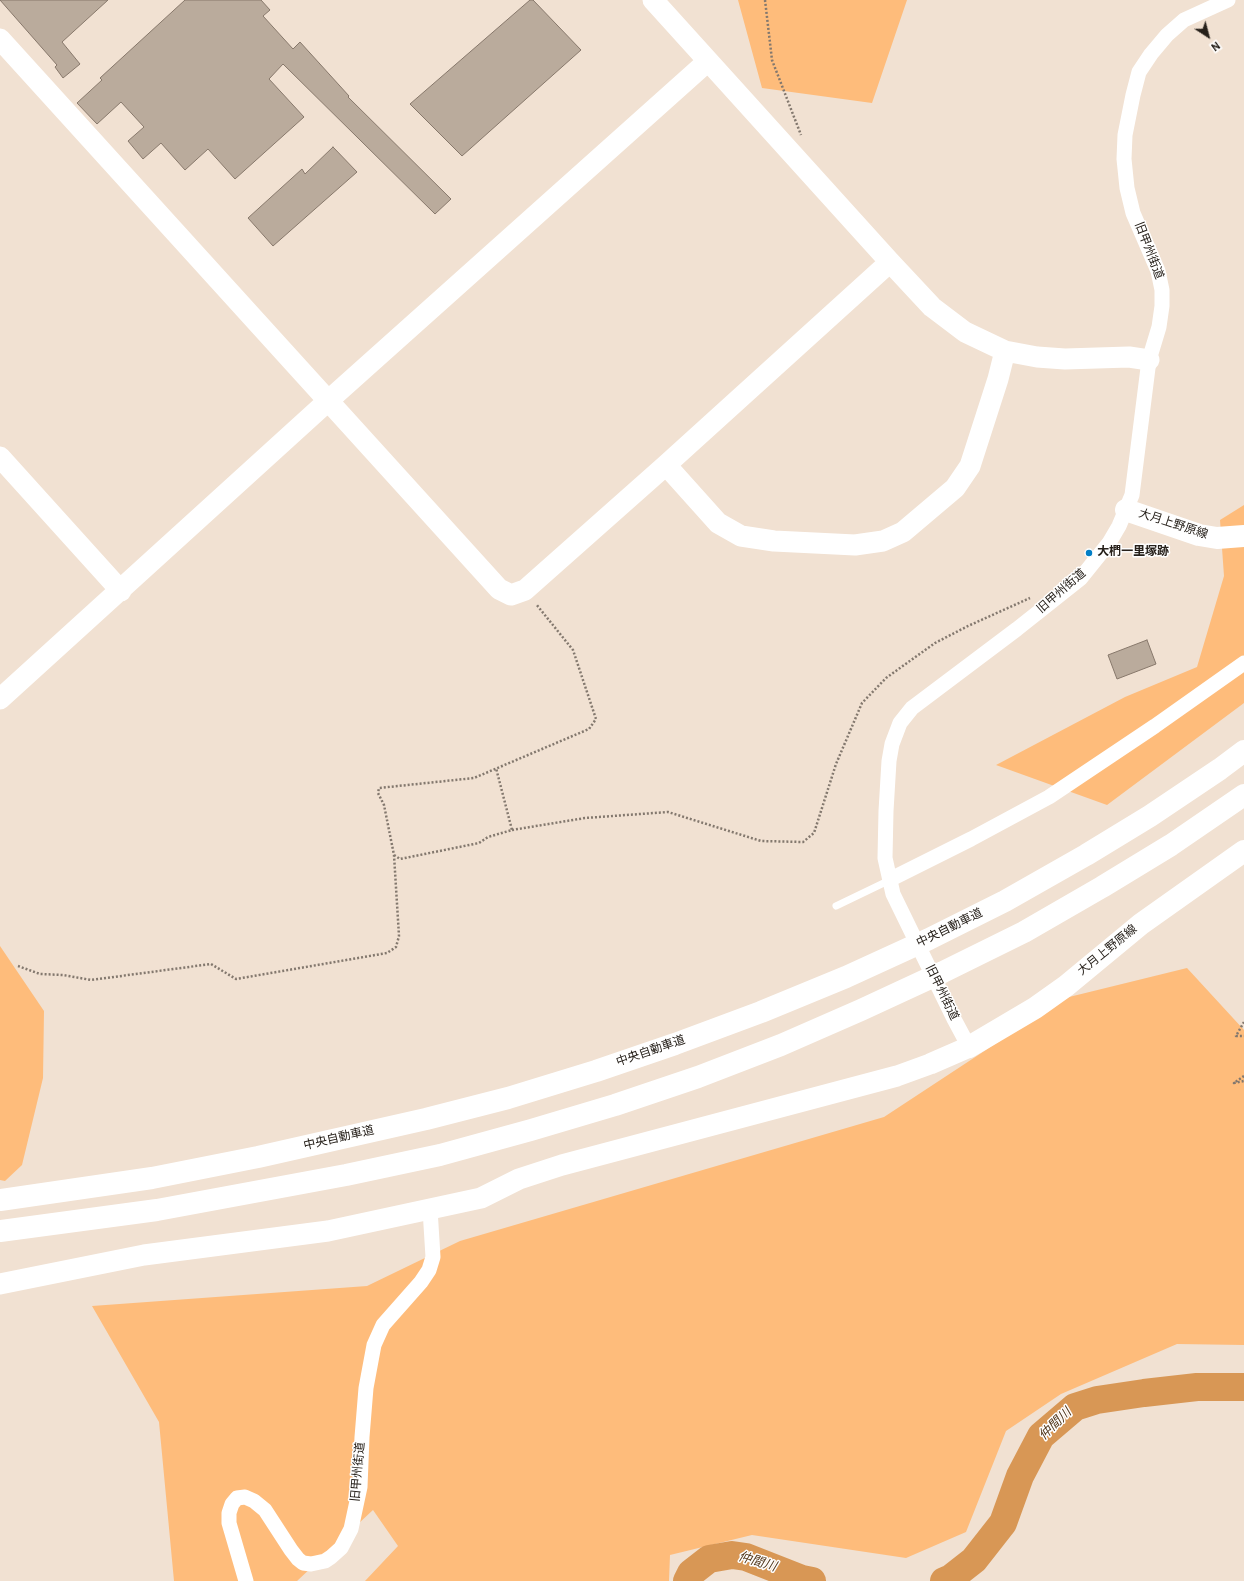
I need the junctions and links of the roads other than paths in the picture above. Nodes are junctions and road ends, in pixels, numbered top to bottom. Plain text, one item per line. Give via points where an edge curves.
1 (653, 0) edge
2 (1228, 0) edge
3 (0, 38) edge
4 (708, 61) junction
5 (890, 262) junction
6 (1006, 350) junction
7 (1149, 360) junction
8 (329, 400) junction
9 (0, 457) edge
10 (666, 465) junction
11 (1126, 510) junction
12 (1244, 536) edge
13 (121, 590) junction
14 (1244, 663) edge
15 (0, 699) edge
16 (1244, 751) edge
17 (1244, 795) edge
18 (1244, 851) edge
19 (892, 887) junction
20 (836, 906) dead end
21 (969, 1047) junction
22 (0, 1200) edge
23 (430, 1209) junction
24 (0, 1231) edge
25 (0, 1284) edge
26 (246, 1581) edge

1 - 4 street
2 - 7 street, 旧甲州街道 via 1184,20 1167,35 1139,72 1133,95 1125,135 1127,188 1133,213 1158,271 1162,290 1159,327
3 - 8 street
4 - 5 street
4 - 8 street
5 - 6 street via 947,320 965,332
5 - 10 street
6 - 7 street via 1037,357 1065,359 1129,357
6 - 10 street via 970,466 955,488 903,532 883,541 848,544 774,542 741,536 718,523
7 - 11 street, 旧甲州街道 via 1132,496
8 - 10 street via 499,589 511,595 525,590
8 - 13 street
9 - 13 street
11 - 12 main road, 大月上野原線 via 1199,535 1218,538
11 - 19 street, 旧甲州街道 via 1120,526 1080,579 912,708 900,722 890,755 886,811 885,858
13 - 15 street
14 - 19 street via 1049,797 971,839
16 - 22 main road, 中央自動車道 via 1150,816 1005,901 846,977 675,1044 508,1098 419,1121 152,1178
17 - 24 main road via 1109,883 1024,932 861,1010 698,1077 531,1130 346,1175 157,1210
18 - 21 main road, 大月上野原線 via 1142,924 1041,1004
19 - 20 lane
19 - 21 street, 旧甲州街道
21 - 23 street via 897,1076 562,1165 519,1179 480,1198
23 - 25 street via 328,1231 144,1256
23 - 26 street, 旧甲州街道 via 433,1257 429,1270 383,1325 374,1345 366,1388 360,1487 351,1529 341,1548 331,1557 312,1564 303,1563 291,1550 265,1510 250,1499 237,1498 229,1513 229,1523

